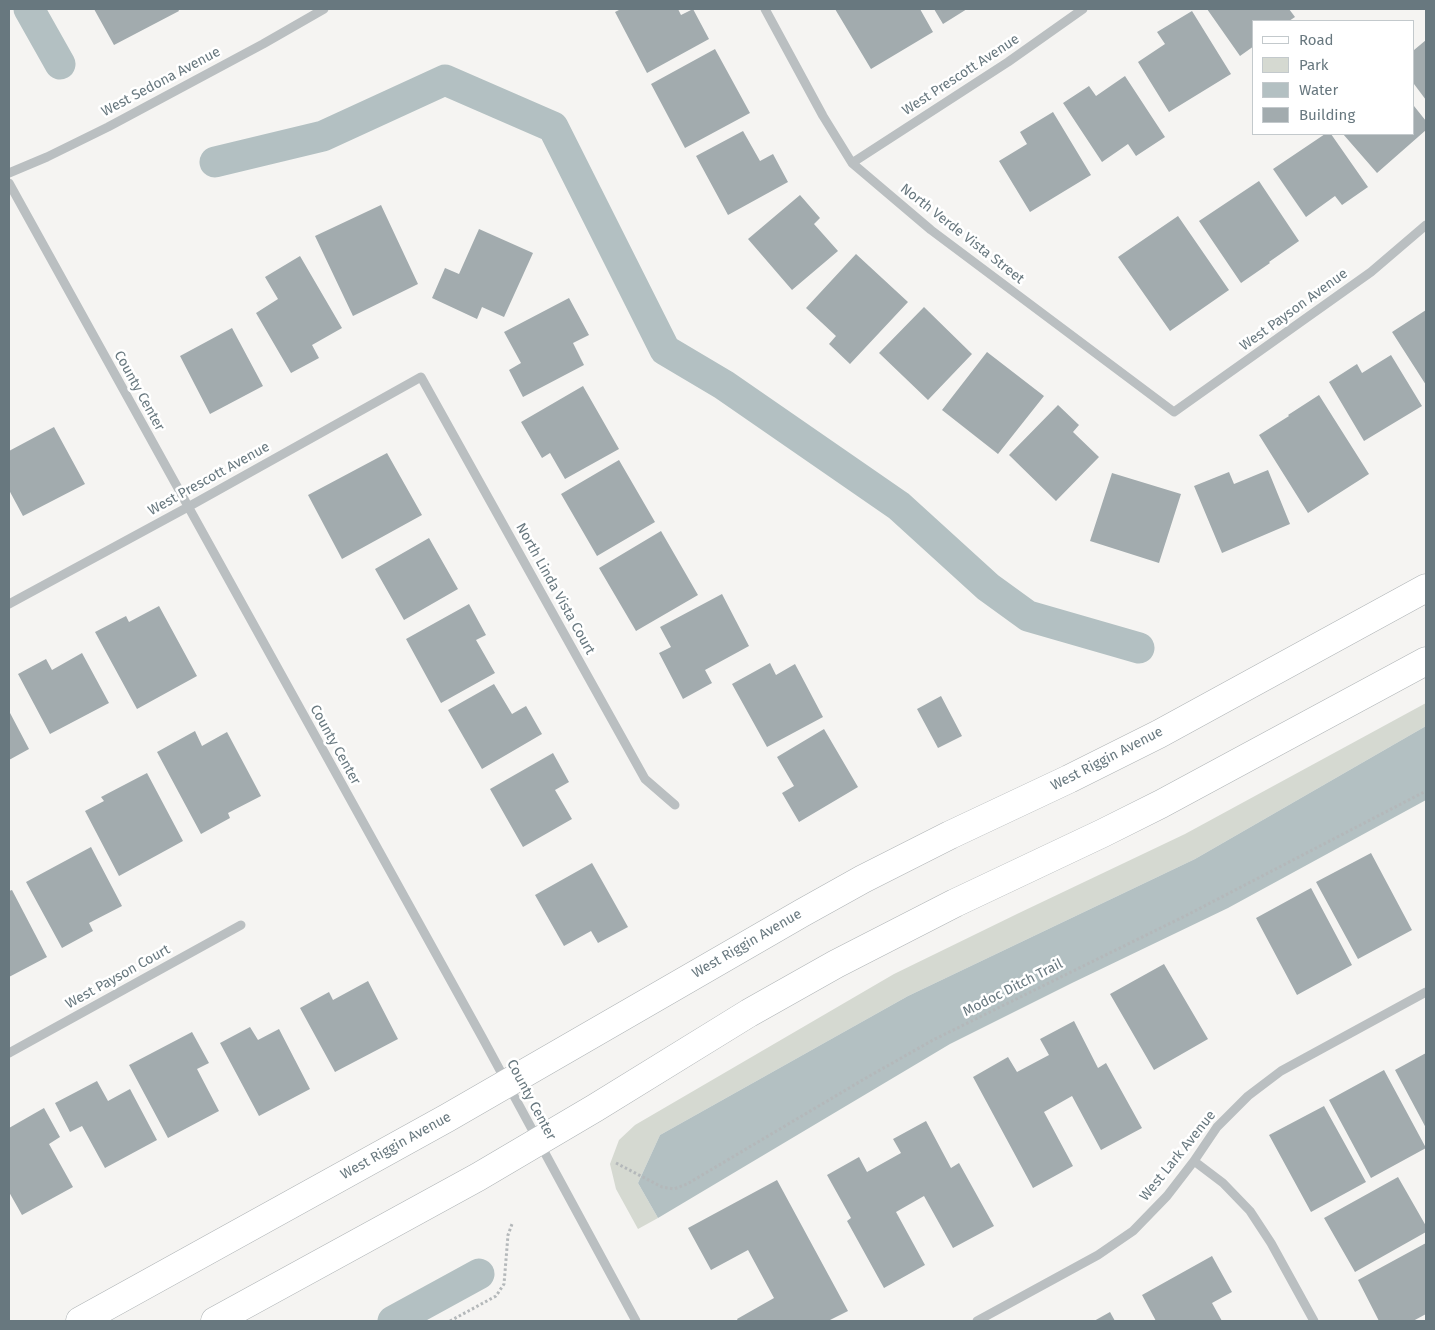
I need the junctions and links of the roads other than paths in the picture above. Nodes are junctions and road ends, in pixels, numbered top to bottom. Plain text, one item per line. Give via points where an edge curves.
1 (324, 9) edge
2 (765, 9) edge
3 (1083, 9) edge
4 (852, 163) junction
5 (9, 173) edge
6 (9, 183) edge
7 (1426, 225) edge
8 (421, 377) joint
9 (1174, 412) joint
10 (188, 507) junction
11 (1426, 588) edge
12 (9, 604) edge
13 (1426, 661) edge
14 (675, 805) dead end
15 (241, 925) dead end
16 (1426, 992) edge
17 (9, 1053) edge
18 (506, 1083) junction
19 (538, 1141) junction
20 (1194, 1161) junction
21 (80, 1321) edge
22 (214, 1321) edge
23 (636, 1321) edge
24 (978, 1321) edge
25 (1314, 1321) edge

1 - 5 street, West Sedona Avenue via 116,122
2 - 4 street, North Verde Vista Street
3 - 4 street, West Prescott Avenue
4 - 9 street, North Verde Vista Street via 930,230
6 - 10 street, County Center
7 - 9 street, West Payson Avenue via 1370,272
8 - 10 street, West Prescott Avenue
8 - 14 street, North Linda Vista Court via 644,779
10 - 12 street, West Prescott Avenue
10 - 18 street, County Center
11 - 18 main road, West Riggin Avenue via 1158,734 863,879
13 - 19 main road via 1147,811 836,964
15 - 17 street, West Payson Court
16 - 20 street, West Lark Avenue via 1281,1071 1248,1096 1217,1127
18 - 19 street, County Center
18 - 21 main road, West Riggin Avenue
19 - 22 main road
19 - 23 street, County Center
20 - 24 street, West Lark Avenue via 1167,1196 1132,1231 1098,1255
20 - 25 street via 1223,1183 1250,1211

